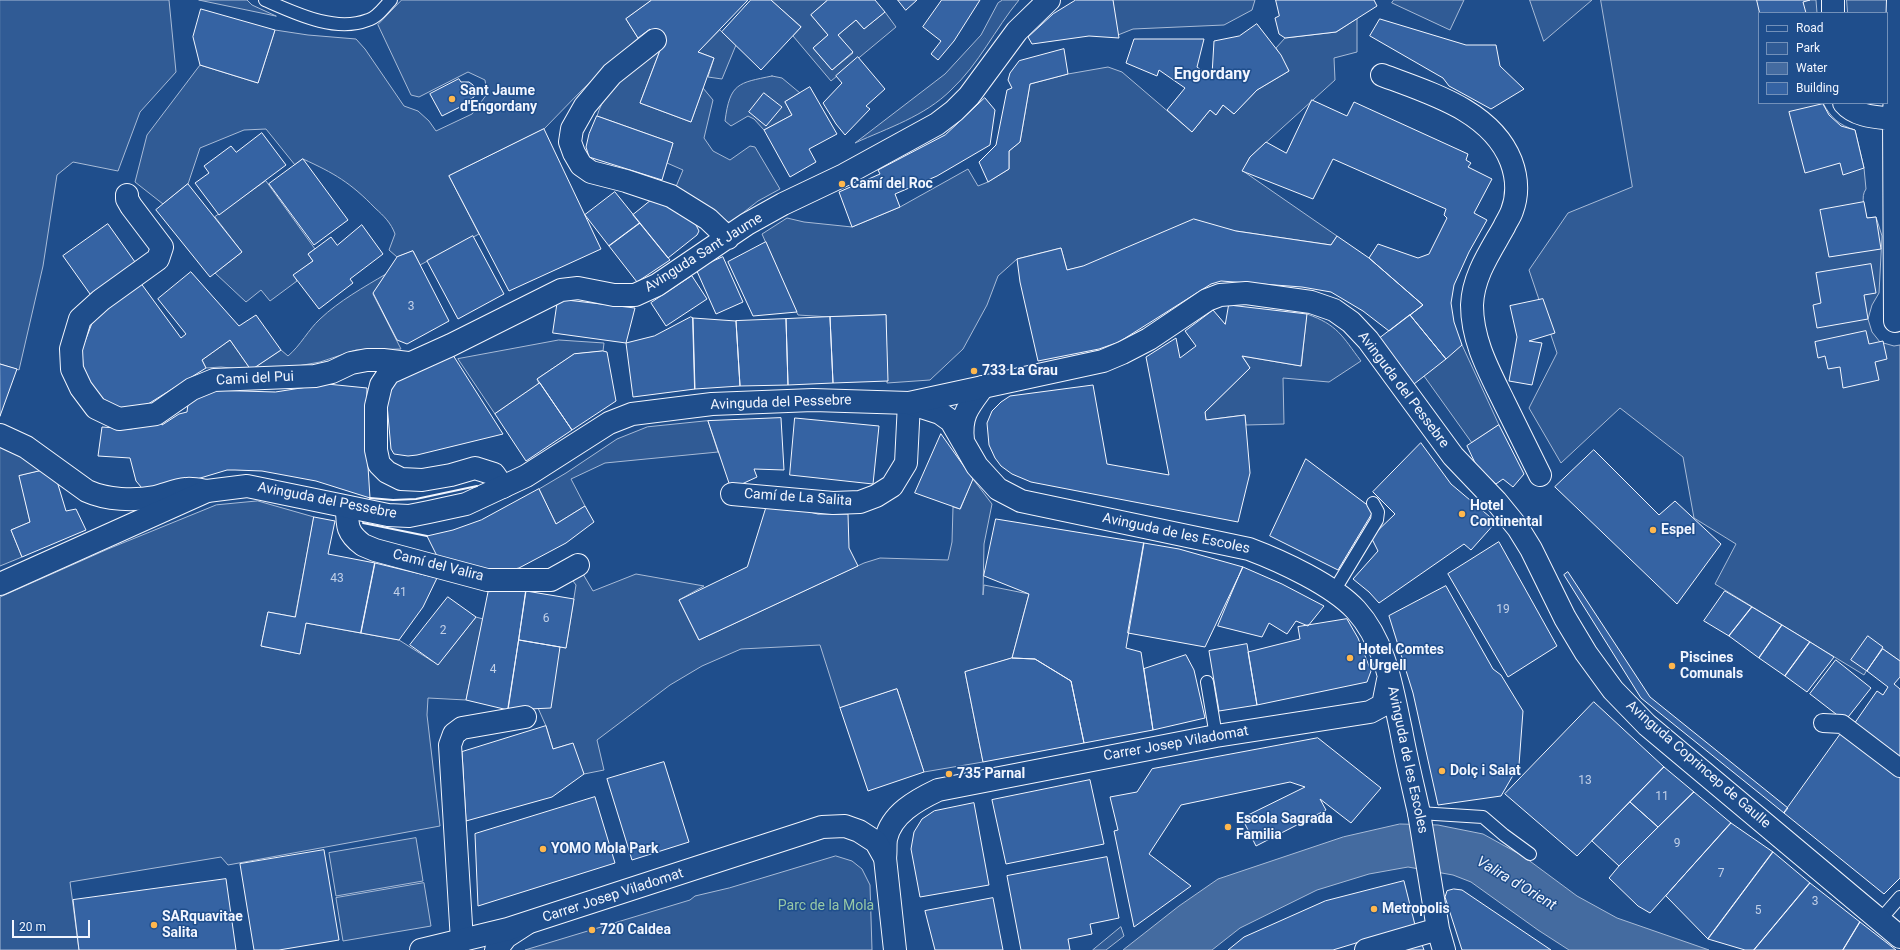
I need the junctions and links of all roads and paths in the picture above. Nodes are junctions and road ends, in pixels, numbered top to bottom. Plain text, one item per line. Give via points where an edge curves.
1 (265, 0) edge
2 (391, 0) edge
3 (1049, 0) edge
4 (1833, 0) edge
5 (1898, 0) edge
6 (1833, 12) edge
7 (655, 40) dead end
8 (1382, 75) dead end
9 (1845, 104) edge
10 (1894, 119) junction
11 (127, 195) dead end
12 (728, 238) junction
13 (1896, 321) dead end
14 (408, 363) junction
15 (983, 387) junction
16 (909, 403) junction
17 (0, 435) edge
18 (963, 440) junction
19 (1540, 475) dead end
20 (503, 487) junction
21 (208, 491) junction
22 (732, 494) dead end
23 (1496, 501) joint
24 (1373, 503) dead end
25 (347, 508) junction
26 (578, 565) dead end
27 (0, 584) edge
28 (1334, 591) junction
29 (1389, 674) junction
30 (1207, 682) dead end
31 (525, 717) dead end
32 (1823, 723) dead end
33 (1216, 736) junction
34 (1900, 768) edge
35 (1419, 813) junction
36 (1530, 854) dead end
37 (885, 858) junction
38 (1900, 897) edge
39 (1880, 920) junction
40 (530, 922) junction
41 (1438, 929) junction
42 (1900, 936) edge
43 (440, 947) edge
44 (496, 950) edge
45 (895, 950) edge
46 (1366, 950) edge
47 (1444, 950) edge

1 - 2 lane via 319,20 349,25 370,20
3 - 12 street, Avinguda Sant Jaume via 1017,31 969,96 937,124 844,175 793,198
4 - 6 street
5 - 10 street
7 - 12 street via 612,74 585,106 572,129 570,142 574,153 581,165 591,172 671,196 708,220
8 - 19 street via 1431,94 1470,114 1492,130 1506,148 1516,173 1512,211 1475,283 1472,305 1474,329 1480,352
9 - 10 street via 1848,109 1860,114
10 - 13 street
11 - 14 street, Cami del Pui via 131,206 162,247 158,259 101,300 80,319 70,349 72,369 81,388 96,408 119,419 156,414 192,389 214,380 315,376 367,360
12 - 14 street, Avinguda Sant Jaume via 657,285 635,295 614,295 578,288 561,290 451,345
14 - 20 street, Avinguda Sant Jaume via 389,373 381,385 376,406 376,450 379,464 387,472 401,479 422,480 475,468 494,474
15 - 16 street, Avinguda del Pessebre
15 - 18 street via 964,413
15 - 23 street, Avinguda del Pessebre via 1103,361 1134,347 1195,307 1220,295 1246,293 1311,302 1334,310 1351,322 1368,340 1453,456
16 - 18 street, Avinguda de les Escoles via 940,413 951,422
16 - 20 street, Avinguda del Pessebre via 813,400 712,404 632,414 609,423 526,476
16 - 22 street, Camí de La Salita via 906,463 892,486 876,496 860,502 833,503
17 - 21 street via 26,447 97,496 141,498 187,488
18 - 28 street, Avinguda de les Escoles via 977,466 998,489 1021,501 1250,549 1277,559
20 - 25 street, Avinguda del Pessebre via 466,504 409,516
21 - 25 street, Avinguda del Pessebre via 247,486 326,501
21 - 27 street, Avinguda del Pessebre
23 - 39 street, Avinguda Coprincep de Gaulle via 1521,533 1565,618 1613,690 1647,725
24 - 28 lane via 1378,512 1376,520
25 - 26 street, Camí del Valira via 347,526 353,538 362,545 487,580 551,580
28 - 29 street, Avinguda de les Escoles via 1347,600 1366,622 1380,647
29 - 33 street, Carrer Josep Viladomat via 1383,705 1370,712
29 - 35 street, Avinguda de les Escoles
30 - 33 lane
31 - 43 street via 462,728 454,734 450,745
32 - 34 street via 1842,724
33 - 37 street, Carrer Josep Viladomat via 938,790 913,802 897,818 886,838
35 - 36 lane via 1483,817
35 - 41 street, Avinguda de les Escoles
37 - 40 street, Carrer Josep Viladomat via 876,842 859,831 845,826 822,828
37 - 45 street, Carrer Josep Viladomat
38 - 39 lane
39 - 42 street, Avinguda Coprincep de Gaulle
40 - 43 street, Carrer Josep Viladomat
40 - 44 street via 506,937
41 - 46 street
41 - 47 street, Avinguda de les Escoles

